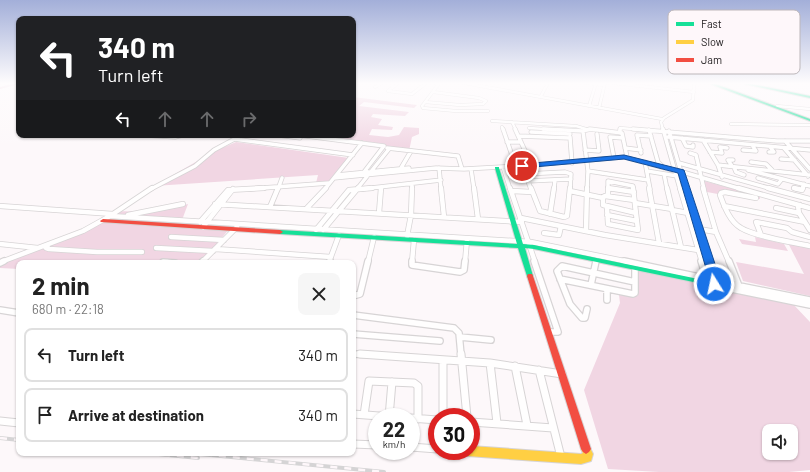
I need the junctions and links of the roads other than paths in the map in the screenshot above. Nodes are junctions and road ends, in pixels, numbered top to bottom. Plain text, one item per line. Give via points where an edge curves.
1 (423, 105) edge
2 (584, 105) edge
3 (600, 105) edge
4 (685, 105) edge
5 (771, 105) edge
6 (589, 106) joint
7 (777, 106) joint
8 (599, 108) junction
9 (810, 109) edge
10 (488, 111) dead end
11 (496, 118) dead end
12 (662, 119) junction
13 (810, 120) edge
14 (492, 121) dead end
15 (512, 122) junction
16 (527, 123) junction
17 (534, 123) junction
18 (731, 124) dead end
19 (810, 125) edge
20 (502, 127) dead end
21 (529, 128) junction
22 (584, 130) junction
23 (650, 130) junction
24 (663, 131) junction
25 (668, 131) junction
26 (531, 132) junction
27 (620, 133) junction
28 (570, 134) junction
29 (596, 134) dead end
30 (519, 136) junction
31 (651, 136) junction
32 (533, 137) junction
33 (665, 137) junction
34 (670, 137) junction
35 (317, 138) edge
36 (623, 138) junction
37 (682, 138) junction
38 (234, 139) joint
39 (703, 140) junction
40 (777, 141) junction
41 (784, 141) junction
42 (810, 141) edge
43 (507, 142) junction
44 (521, 142) junction
45 (361, 144) junction
46 (692, 145) dead end
47 (752, 145) junction
48 (770, 147) junction
49 (384, 148) junction
50 (625, 148) junction
51 (727, 148) dead end
52 (784, 148) junction
53 (389, 149) junction
54 (792, 149) junction
55 (585, 150) junction
56 (742, 150) dead end
57 (810, 150) edge
58 (411, 151) junction
59 (710, 152) junction
60 (769, 152) dead end
61 (690, 153) dead end
62 (353, 155) junction
63 (627, 157) junction
64 (614, 158) junction
65 (781, 159) dead end
66 (733, 160) dead end
67 (795, 160) junction
68 (587, 161) junction
69 (645, 162) junction
70 (751, 162) dead end
71 (572, 163) junction
72 (804, 163) junction
73 (810, 163) edge
74 (679, 164) junction
75 (432, 165) dead end
76 (718, 165) junction
77 (516, 166) junction
78 (522, 166) junction
79 (532, 166) junction
80 (733, 166) junction
81 (739, 167) junction
82 (401, 168) junction
83 (439, 168) junction
84 (499, 168) junction
85 (665, 168) junction
86 (462, 169) junction
87 (810, 169) edge
88 (471, 170) junction
89 (700, 170) junction
90 (772, 170) junction
91 (371, 171) junction
92 (588, 171) junction
93 (647, 171) junction
94 (678, 172) junction
95 (337, 174) junction
96 (366, 174) junction
97 (525, 174) junction
98 (664, 174) junction
99 (744, 174) dead end
100 (722, 176) junction
101 (809, 176) edge
102 (282, 178) dead end
103 (334, 178) junction
104 (702, 178) junction
105 (758, 178) dead end
106 (571, 179) junction
107 (782, 179) junction
108 (441, 180) junction
109 (555, 180) junction
110 (648, 180) junction
111 (528, 181) junction
112 (329, 183) junction
113 (412, 184) junction
114 (804, 184) junction
115 (278, 186) junction
116 (810, 186) edge
117 (381, 187) junction
118 (608, 188) junction
119 (794, 188) dead end
120 (233, 189) junction
121 (356, 190) junction
122 (512, 191) junction
123 (532, 192) junction
124 (570, 192) junction
125 (634, 192) junction
126 (587, 195) junction
127 (608, 196) junction
128 (603, 198) junction
129 (756, 198) dead end
130 (810, 200) edge
131 (635, 201) junction
132 (183, 204) dead end
133 (216, 204) junction
134 (221, 204) junction
135 (0, 206) edge
136 (653, 206) junction
137 (724, 206) junction
138 (799, 206) junction
139 (270, 207) junction
140 (607, 207) junction
141 (776, 208) dead end
142 (306, 209) junction
143 (810, 209) edge
144 (332, 210) junction
145 (672, 210) junction
146 (338, 211) junction
147 (379, 213) junction
148 (636, 213) junction
149 (688, 213) junction
150 (799, 213) junction
151 (550, 214) junction
152 (112, 215) junction
153 (411, 215) junction
154 (607, 215) junction
155 (121, 217) junction
156 (444, 217) junction
157 (478, 218) junction
158 (102, 220) junction
159 (521, 220) junction
160 (512, 221) junction
161 (637, 221) junction
162 (805, 222) junction
163 (202, 224) junction
164 (240, 224) junction
165 (561, 226) junction
166 (692, 228) junction
167 (235, 229) junction
168 (699, 229) junction
169 (810, 230) edge
170 (319, 231) junction
171 (586, 231) junction
172 (716, 232) junction
173 (544, 233) dead end
174 (339, 235) junction
175 (761, 235) junction
176 (171, 237) dead end
177 (374, 237) junction
178 (406, 237) junction
179 (810, 237) edge
180 (224, 240) junction
181 (414, 240) junction
182 (466, 241) junction
183 (659, 243) junction
184 (0, 244) edge
185 (520, 244) junction
186 (529, 244) junction
187 (48, 245) junction
188 (810, 246) edge
189 (681, 247) junction
190 (42, 248) junction
191 (156, 248) dead end
192 (214, 250) junction
193 (698, 250) junction
194 (142, 252) dead end
195 (331, 257) junction
196 (593, 258) junction
197 (204, 260) edge
198 (330, 260) edge
199 (0, 263) edge
200 (635, 269) junction
201 (653, 270) junction
202 (594, 273) junction
203 (560, 279) junction
204 (710, 281) junction
205 (635, 282) junction
206 (591, 285) junction
207 (739, 286) junction
208 (607, 289) junction
209 (356, 296) edge
210 (607, 300) dead end
211 (808, 303) edge
212 (0, 310) edge
213 (587, 310) dead end
214 (16, 313) edge
215 (356, 315) edge
216 (548, 332) junction
217 (356, 334) edge
218 (460, 337) junction
219 (491, 340) dead end
220 (440, 341) dead end
221 (356, 354) edge
222 (443, 360) junction
223 (463, 361) junction
224 (490, 363) junction
225 (515, 366) junction
226 (539, 370) junction
227 (562, 374) junction
228 (392, 382) junction
229 (391, 408) edge
230 (415, 408) edge
231 (443, 408) edge
232 (466, 408) edge
233 (356, 414) edge
234 (364, 415) junction
235 (368, 415) edge
236 (0, 422) edge
237 (480, 423) edge
238 (16, 424) edge
239 (497, 424) junction
240 (527, 425) junction
241 (553, 428) junction
242 (356, 444) edge
243 (368, 445) edge
244 (480, 452) edge
245 (561, 457) junction

1 - 10 street via 423,108
2 - 6 street
3 - 8 street
4 - 12 street
5 - 13 street
6 - 8 street
7 - 9 street
7 - 13 street
8 - 12 street
11 - 17 street via 532,120
12 - 24 street
14 - 15 street
15 - 16 street
15 - 30 street
16 - 17 street
16 - 21 street
17 - 22 street via 578,127
18 - 19 street
20 - 43 street
21 - 26 street
21 - 28 street
22 - 27 street
22 - 28 street
22 - 55 street
23 - 24 street
23 - 27 street via 621,128
23 - 31 street
24 - 25 street
24 - 33 street
25 - 34 street
25 - 40 street
26 - 28 street
26 - 32 street
27 - 36 street
28 - 32 street
28 - 71 street
29 - 55 street via 599,151
30 - 32 street
30 - 44 street
31 - 50 street via 637,135 641,152
31 - 85 street via 658,162
33 - 34 street
33 - 94 street
34 - 37 street
34 - 74 street
35 - 45 street
36 - 50 street
36 - 64 street via 610,137
37 - 39 street
37 - 46 street via 686,146 693,147
38 - 62 street
38 - 152 street via 211,152 196,165 153,187
39 - 47 street
39 - 59 street
40 - 41 street
40 - 52 street
41 - 42 street
41 - 54 street
43 - 44 street
43 - 77 street
44 - 79 street
45 - 49 street via 383,145
45 - 62 street
47 - 48 street
47 - 56 street via 756,151
48 - 52 street
48 - 60 street via 774,152
49 - 53 street
49 - 96 street
50 - 63 street
51 - 59 street via 720,148 722,153
52 - 54 street
52 - 67 street
53 - 58 street
53 - 91 street
54 - 57 street
54 - 72 street
55 - 68 street
58 - 82 street
58 - 86 street via 458,156
59 - 76 street
61 - 89 street via 696,155
62 - 95 street
63 - 64 street
63 - 69 street
64 - 68 street
65 - 67 street
66 - 80 street via 728,160
67 - 101 street
68 - 71 street
68 - 92 street
69 - 85 street
69 - 93 street
70 - 90 street via 766,164
71 - 79 street
72 - 73 street
72 - 87 street
74 - 89 street
74 - 94 street
75 - 82 street
76 - 80 street
76 - 100 street
77 - 78 street
77 - 84 street
78 - 79 street
78 - 97 street
80 - 81 street
80 - 99 street via 736,172
81 - 90 street
81 - 107 street
82 - 91 street
83 - 86 street
83 - 96 street
83 - 108 street
84 - 88 street
84 - 122 street
84 - 160 street
85 - 94 street
86 - 88 street
88 - 157 street
89 - 100 street
89 - 104 street
90 - 101 street
91 - 96 street
92 - 110 street
92 - 126 street
93 - 98 street
93 - 110 street
94 - 98 street
94 - 104 street
94 - 149 street
94 - 168 street
95 - 96 street
95 - 103 street
96 - 103 street
96 - 121 street
97 - 106 street via 567,172 572,174
97 - 111 street
98 - 145 street
100 - 130 street
102 - 115 street
103 - 112 street
104 - 138 street
104 - 172 street
105 - 107 street via 778,184
106 - 109 street
106 - 124 street
107 - 114 street
108 - 113 street
108 - 156 street
109 - 111 street
109 - 151 street
110 - 136 street
111 - 123 street
112 - 115 street
112 - 142 street
113 - 117 street
113 - 153 street
114 - 116 street
114 - 119 street via 802,190
115 - 120 street
115 - 139 street
117 - 121 street
117 - 147 street
118 - 125 street
118 - 125 street via 608,181 631,184
118 - 127 street
120 - 133 street via 226,190
120 - 134 street
121 - 144 street via 349,190
121 - 146 street
122 - 123 street
122 - 159 street
123 - 151 street via 540,210
124 - 126 street
124 - 151 street via 567,216
125 - 131 street
126 - 128 street
126 - 171 street
127 - 128 street
127 - 131 street
128 - 140 street via 602,205
129 - 137 street via 721,192
131 - 136 street
131 - 148 street
132 - 155 street
133 - 134 street
133 - 163 street
134 - 139 street
134 - 163 street
135 - 152 street
136 - 145 street
136 - 183 street
137 - 162 street
137 - 175 street via 740,228
138 - 143 street
138 - 150 street
139 - 142 street
140 - 148 street
140 - 154 street
141 - 150 street
142 - 144 street
144 - 146 street
144 - 170 street
145 - 149 street
145 - 189 street
146 - 147 street
146 - 170 street
147 - 153 street
148 - 161 street
149 - 166 street
150 - 162 street
152 - 155 street
152 - 158 street
153 - 156 street
153 - 178 street
154 - 161 street
154 - 161 street via 607,223 610,225 633,230 638,229
155 - 163 street
156 - 157 street
157 - 160 street
158 - 163 street
158 - 187 street
159 - 160 street
159 - 165 street
159 - 186 street
160 - 185 street
162 - 169 street
163 - 164 street
163 - 167 street
164 - 167 street
164 - 170 street
165 - 171 street
165 - 173 street via 559,235
166 - 168 street
166 - 193 street
167 - 170 street
167 - 180 street
168 - 172 street
168 - 204 street
170 - 174 street
170 - 178 street
171 - 183 street
172 - 207 street
174 - 177 street
174 - 195 street
175 - 179 street via 756,222 787,228
175 - 188 street
176 - 180 street
177 - 178 street
177 - 209 street via 360,294
178 - 181 street
178 - 182 street
180 - 192 street
181 - 182 street
181 - 182 street via 412,265 458,272 464,270
182 - 185 street
183 - 189 street
184 - 190 street
185 - 186 street
185 - 216 street
186 - 196 street
186 - 216 street via 558,332
187 - 190 street
187 - 194 street via 46,248 49,249
189 - 193 street
190 - 199 street
191 - 192 street
192 - 195 street
192 - 197 street
193 - 204 street
195 - 198 street
196 - 200 street
196 - 201 street
196 - 202 street
200 - 201 street
200 - 205 street
201 - 204 street
202 - 203 street via 562,266 557,271
202 - 205 street
202 - 206 street
203 - 206 street
203 - 213 street via 570,304 581,318 585,318
204 - 207 street
204 - 211 street
205 - 208 street via 633,294
206 - 208 street
207 - 211 street
208 - 210 street
212 - 214 street
215 - 218 street via 450,327 457,330
216 - 227 street
217 - 220 street
218 - 219 street
218 - 223 street
221 - 222 street
222 - 223 street
222 - 231 street
223 - 224 street
223 - 232 street
224 - 225 street
224 - 239 street
225 - 226 street
225 - 240 street
226 - 227 street
226 - 241 street
227 - 245 street via 588,454 584,459
228 - 229 street
228 - 230 street via 417,384
228 - 234 street via 368,382
233 - 234 street
234 - 235 street
236 - 238 street
237 - 239 street
239 - 240 street
240 - 241 street
241 - 245 street
242 - 243 street
244 - 245 street

